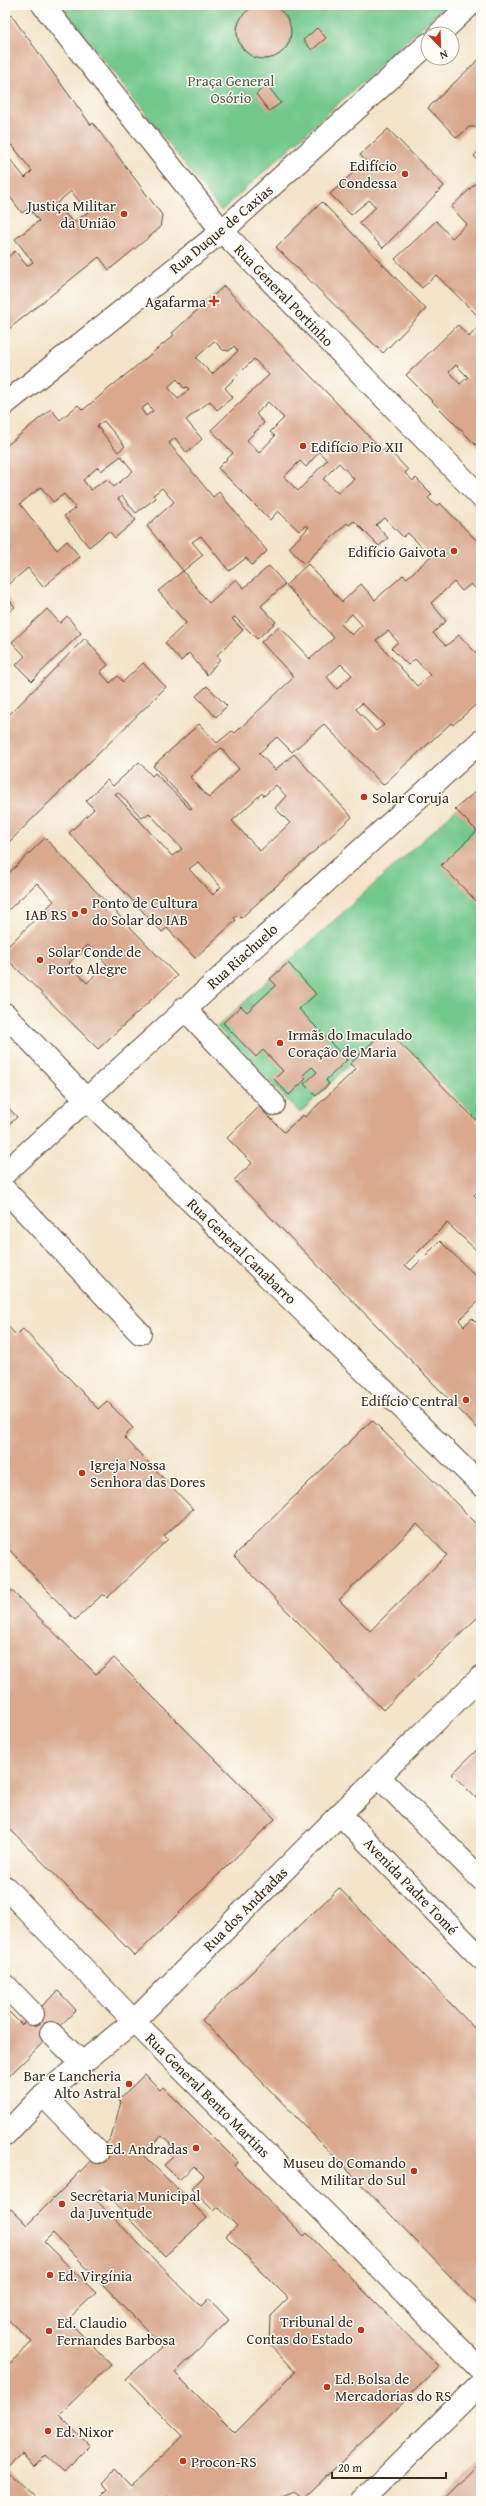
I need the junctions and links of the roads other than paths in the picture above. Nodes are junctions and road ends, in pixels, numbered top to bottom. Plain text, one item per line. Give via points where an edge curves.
1 (43, 5) edge
2 (470, 5) edge
3 (448, 26) edge
4 (420, 51) edge
5 (222, 231) junction
6 (5, 404) edge
7 (481, 497) edge
8 (481, 741) edge
9 (184, 1008) junction
10 (5, 1014) edge
11 (86, 1099) junction
12 (274, 1104) dead end
13 (5, 1173) edge
14 (5, 1190) edge
15 (140, 1333) dead end
16 (481, 1485) edge
17 (481, 1677) edge
18 (379, 1777) junction
19 (340, 1814) junction
20 (481, 1879) edge
21 (5, 1886) edge
22 (481, 1958) edge
23 (5, 1985) edge
24 (33, 2014) dead end
25 (134, 2021) junction
26 (51, 2033) dead end
27 (81, 2062) junction
28 (42, 2095) junction
29 (5, 2135) edge
30 (98, 2152) dead end
31 (481, 2370) edge
32 (481, 2383) edge
33 (362, 2501) edge

1 - 5 street, Rua General Portinho
2 - 3 street
4 - 5 street, Rua Duque de Caxias
5 - 6 street, Rua Duque de Caxias
5 - 7 street, Rua General Portinho
8 - 9 street, Rua Riachuelo
9 - 11 street, Rua Riachuelo
9 - 12 street
10 - 11 street, Rua General Canabarro
11 - 13 street, Rua Riachuelo
11 - 16 street, Rua General Canabarro
14 - 15 street
17 - 18 street, Rua dos Andradas
18 - 19 street, Rua dos Andradas
18 - 20 street
19 - 22 street, Avenida Padre Tomé
19 - 25 street, Rua dos Andradas
21 - 25 street, Rua General Bento Martins
23 - 24 street
25 - 27 street, Rua dos Andradas
25 - 31 street, Rua General Bento Martins
26 - 27 street
27 - 28 street, Rua dos Andradas
28 - 29 street, Rua dos Andradas
28 - 30 street
32 - 33 street

